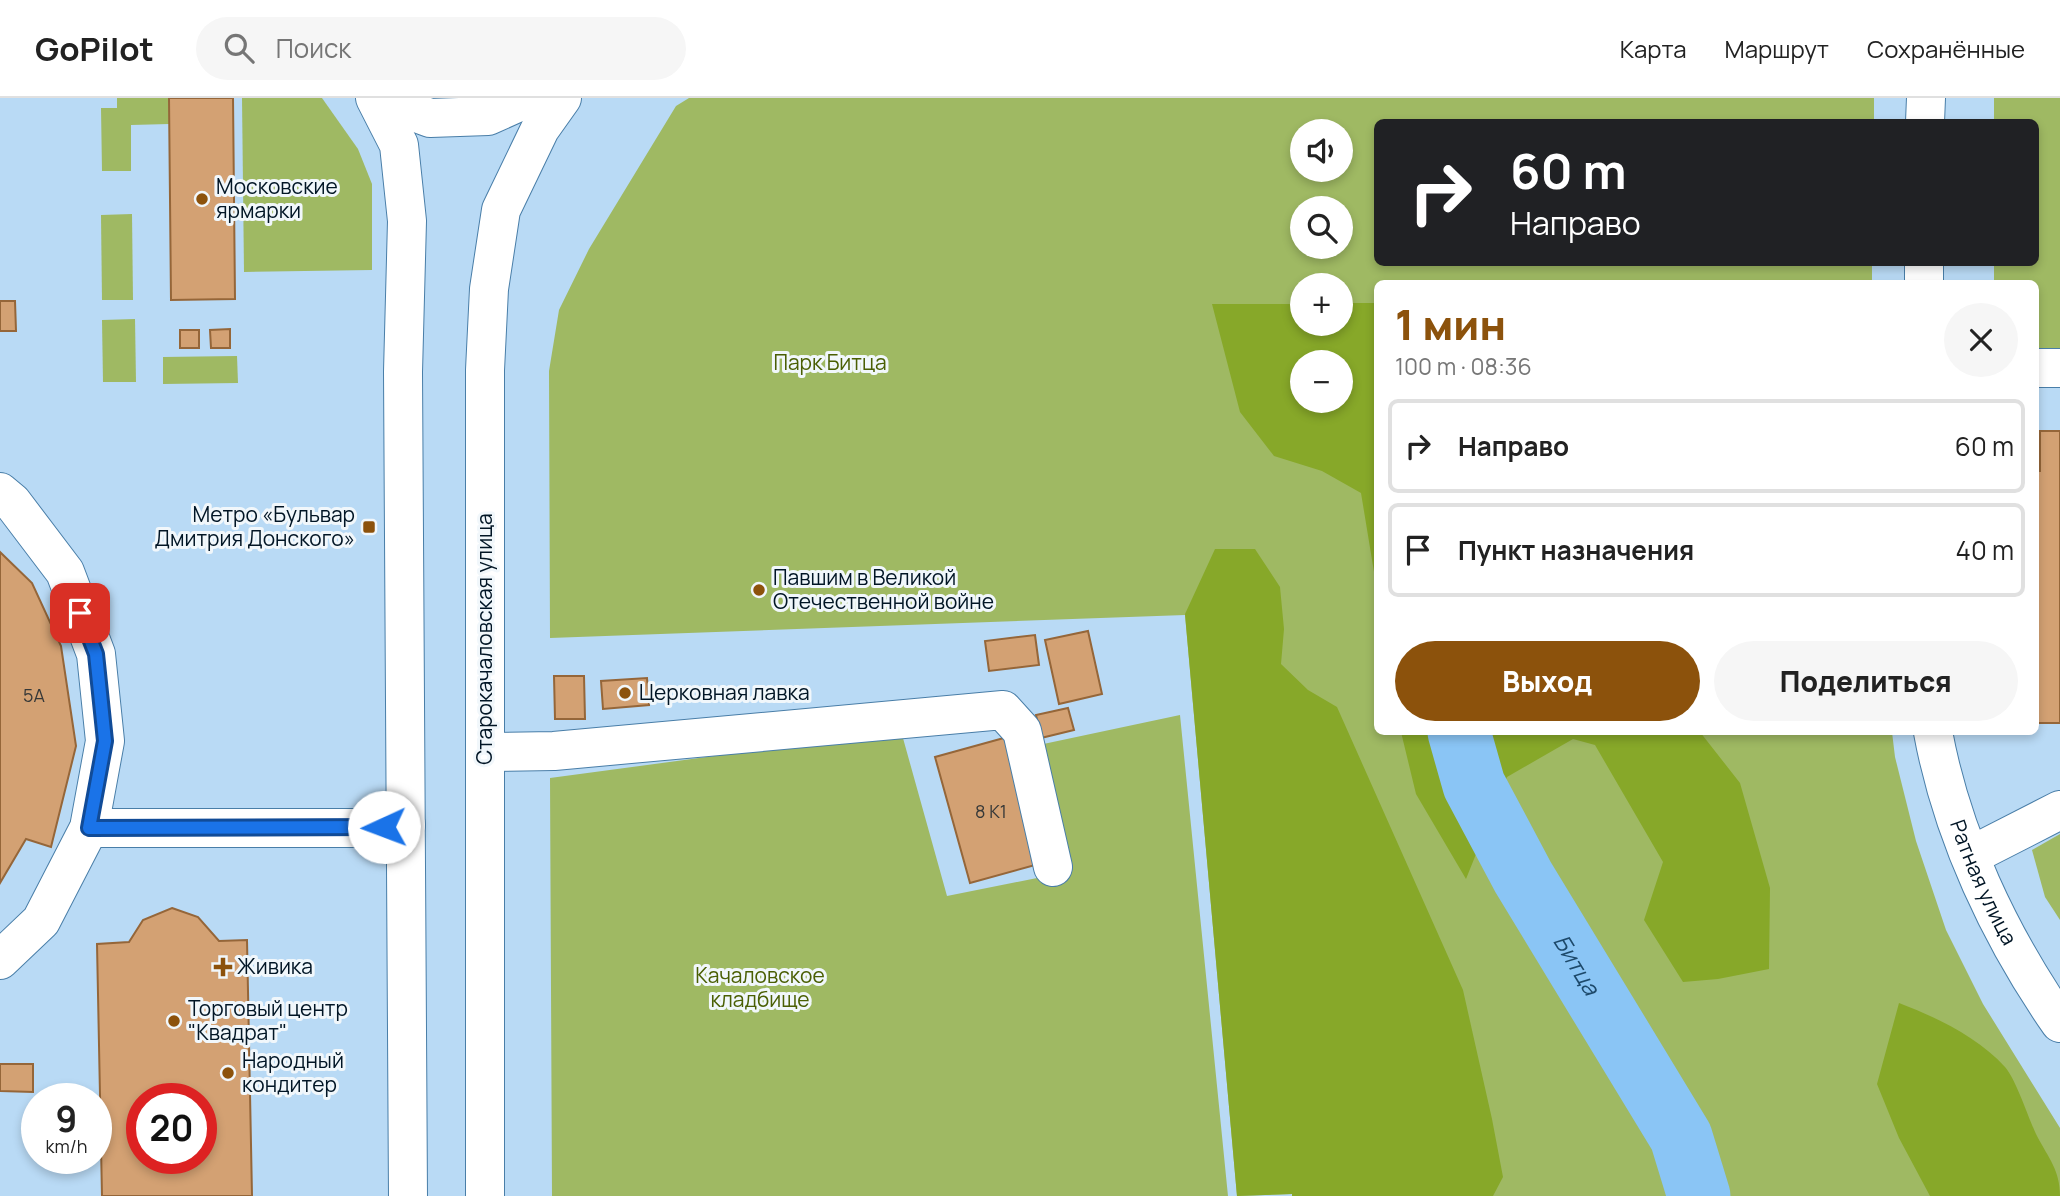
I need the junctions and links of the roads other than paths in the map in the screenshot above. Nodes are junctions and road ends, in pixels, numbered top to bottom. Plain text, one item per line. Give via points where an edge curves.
1 (375, 98) edge
2 (528, 98) edge
3 (562, 98) edge
4 (1926, 98) edge
5 (1925, 119) edge
6 (2039, 368) edge
7 (2060, 369) edge
8 (0, 492) edge
9 (1934, 735) edge
10 (485, 752) junction
11 (2060, 810) edge
12 (406, 825) junction
13 (89, 828) junction
14 (1969, 856) junction
15 (1053, 867) dead end
16 (0, 960) edge
17 (2060, 1023) edge
18 (408, 1196) edge
19 (485, 1196) edge

1 - 2 street via 430,118 488,116
1 - 12 street via 398,145 408,221 403,372
3 - 10 street, Старокачаловская улица via 540,129 501,209 489,289
4 - 5 street
6 - 7 street
8 - 13 street via 65,572 96,654 105,741
9 - 14 street, Ратная улица
10 - 15 street via 568,750 1003,710 1022,731
10 - 19 street, Старокачаловская улица
11 - 14 street
12 - 13 street
12 - 18 street
13 - 16 street via 41,921
14 - 17 street, Ратная улица via 2002,927

